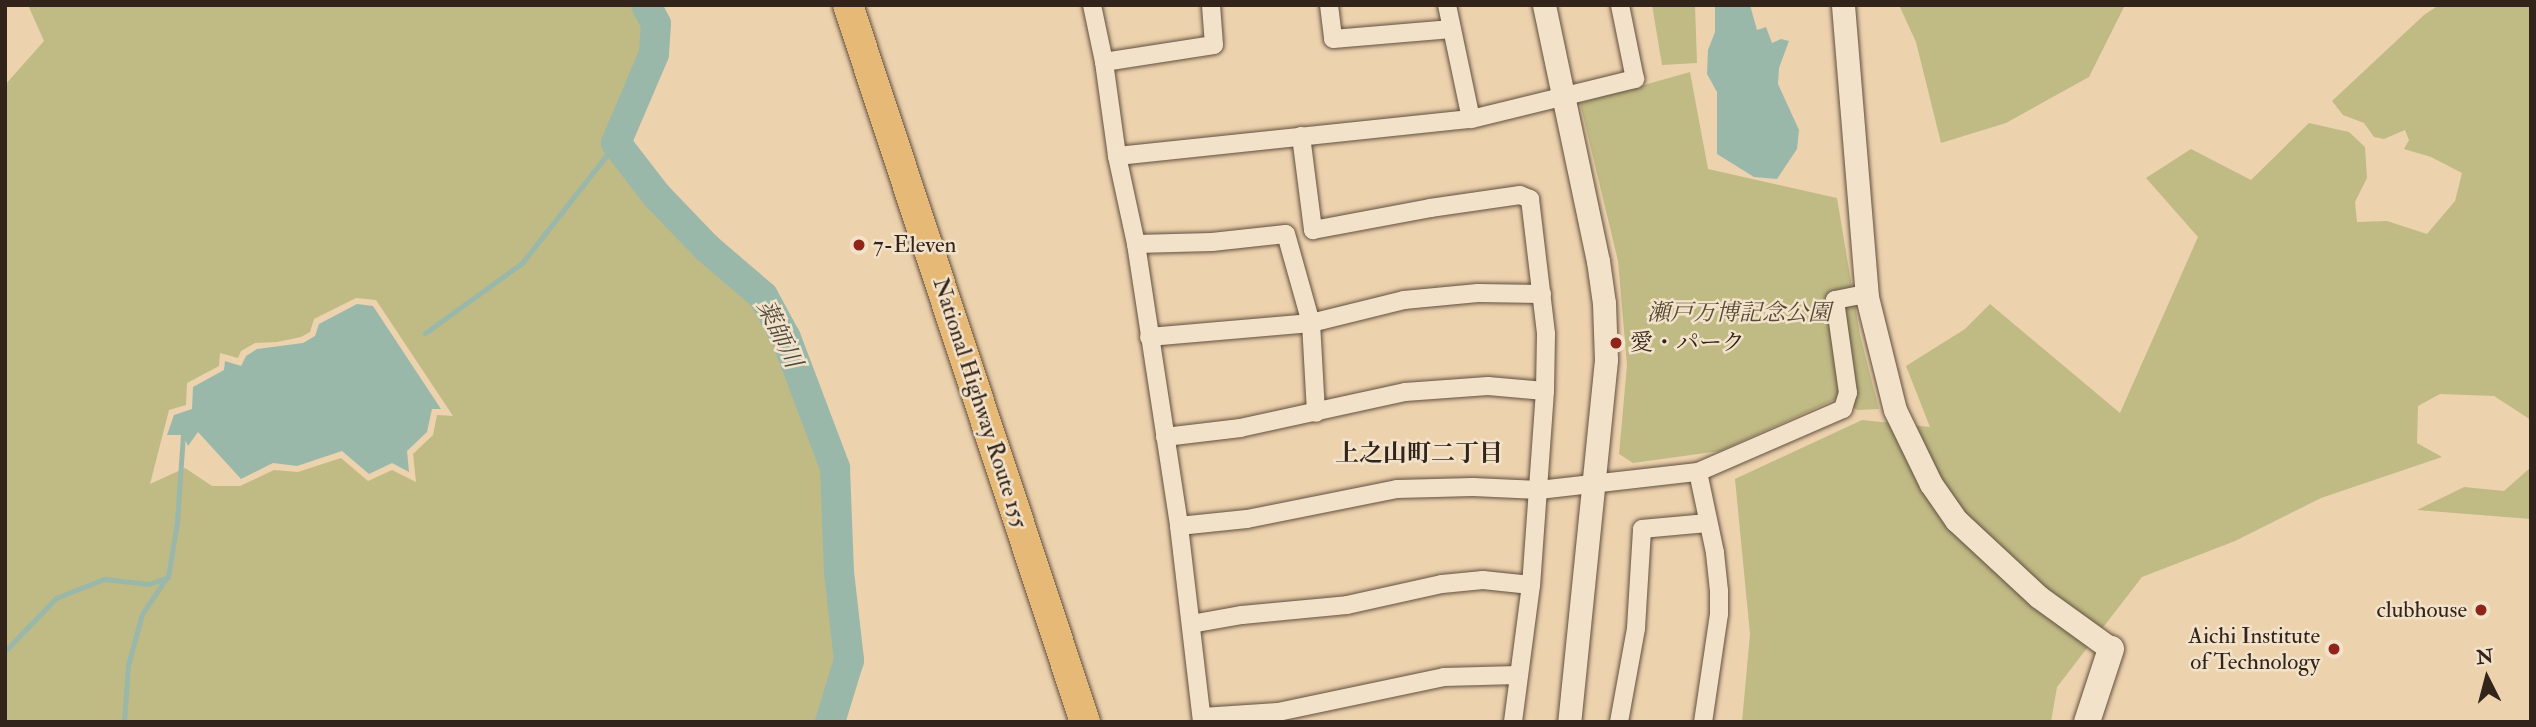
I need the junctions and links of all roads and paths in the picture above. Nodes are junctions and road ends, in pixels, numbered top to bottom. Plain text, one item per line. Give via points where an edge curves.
1 (848, 5) edge
2 (1092, 5) edge
3 (1210, 5) edge
4 (1329, 5) edge
5 (1447, 5) edge
6 (1544, 5) edge
7 (1620, 5) edge
8 (1843, 5) edge
9 (1452, 29) junction
10 (1104, 62) junction
11 (1564, 96) junction
12 (1471, 119) junction
13 (1301, 136) junction
14 (1117, 156) junction
15 (1136, 244) junction
16 (1542, 294) junction
17 (1867, 294) junction
18 (1311, 323) junction
19 (1149, 337) junction
20 (1545, 391) junction
21 (1316, 413) junction
22 (1165, 437) junction
23 (1698, 472) junction
24 (1595, 481) junction
25 (1539, 490) junction
26 (1707, 523) junction
27 (1179, 526) junction
28 (1531, 585) junction
29 (1191, 624) junction
30 (2111, 649) joint
31 (1518, 675) junction
32 (1202, 719) edge
33 (1085, 722) edge
34 (1513, 722) edge
35 (1569, 722) edge
36 (1619, 722) edge
37 (1703, 722) edge
38 (2087, 722) edge

1 - 33 highway, National Highway Route 155
2 - 10 street
3 - 10 street via 1214,46
4 - 9 street via 1333,39
5 - 9 street
6 - 11 street
7 - 11 street via 1635,79
8 - 17 street
9 - 12 street
10 - 14 street
11 - 12 street
11 - 24 street via 1604,303 1606,360
12 - 13 street
13 - 14 street
13 - 16 street via 1313,230 1443,206 1520,195 1530,199
14 - 15 street
15 - 18 street via 1286,234
15 - 19 street
16 - 18 street via 1478,293 1404,300
16 - 20 street
17 - 23 street via 1835,300 1848,393 1843,409
17 - 30 street via 1895,410 1931,484 1956,520 1990,554 2039,597
18 - 19 street
18 - 21 street
19 - 22 street
20 - 21 street via 1488,386 1417,391
20 - 25 street
21 - 22 street
22 - 27 street
23 - 24 street
23 - 26 street
24 - 25 street
24 - 35 street
25 - 27 street via 1414,487 1247,519
25 - 28 street
26 - 36 street via 1642,529 1636,628
26 - 37 street via 1715,553 1719,614
27 - 29 street
28 - 29 street via 1483,580 1441,584 1347,605
28 - 31 street
29 - 32 street
30 - 38 main road
31 - 32 street via 1444,677 1278,712
31 - 34 street

